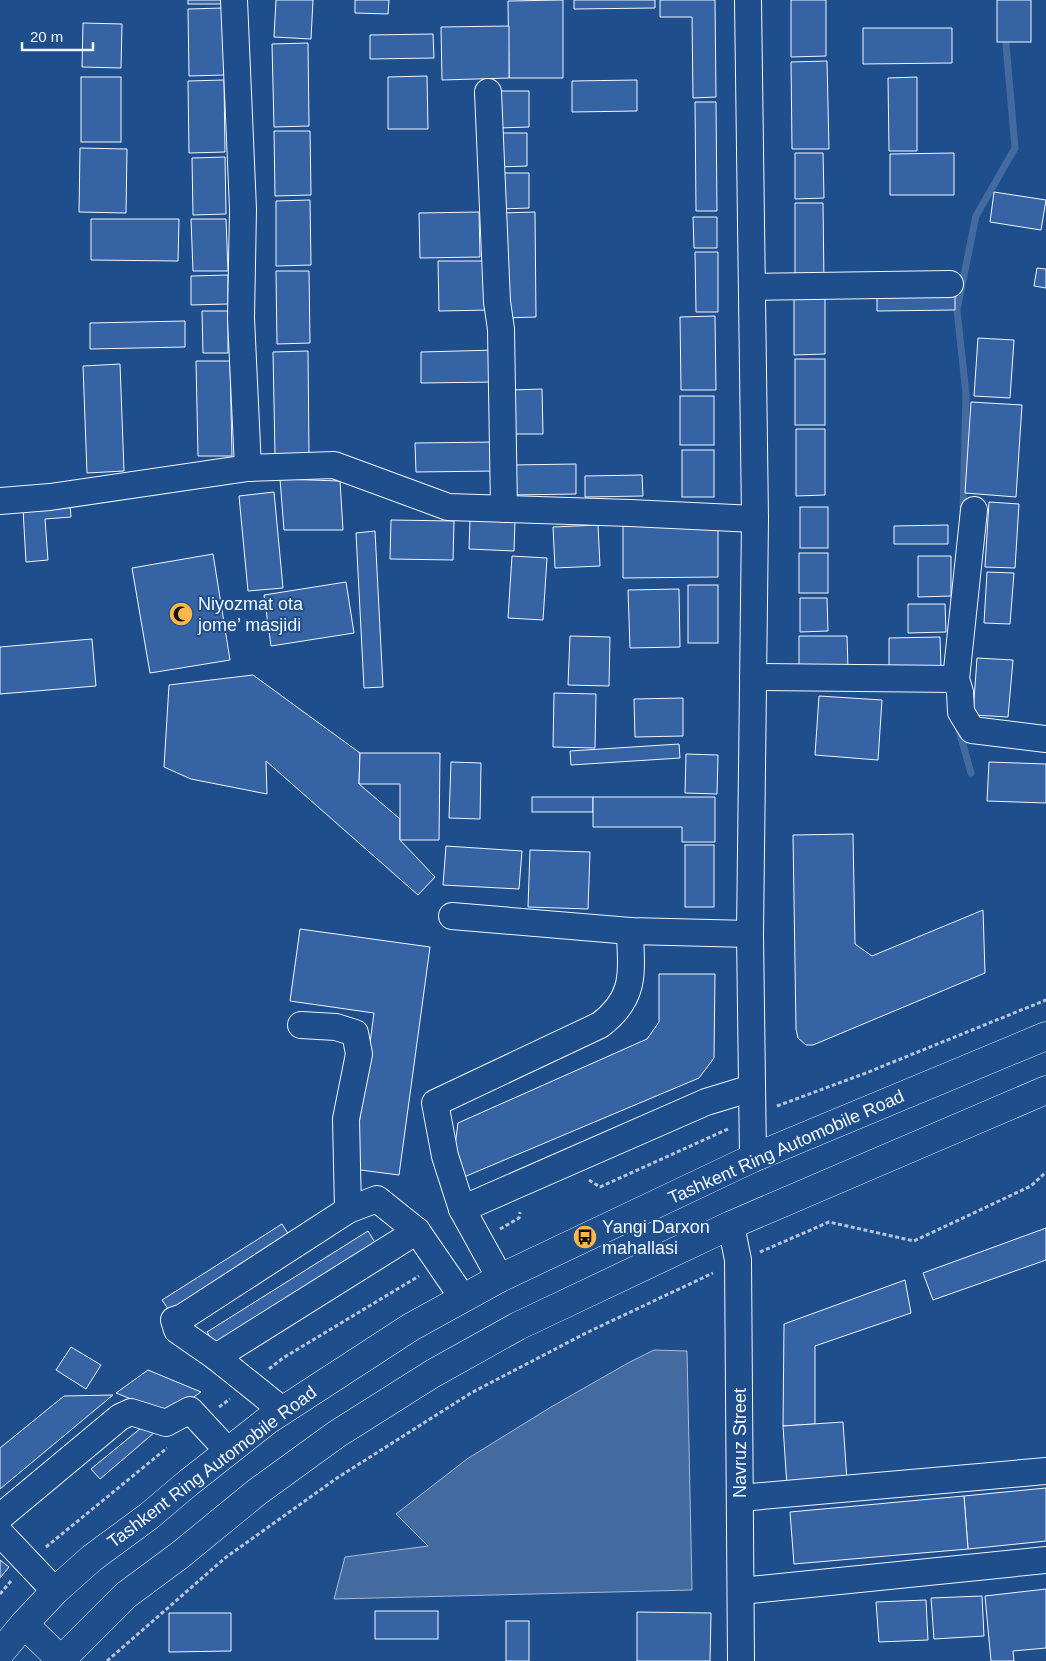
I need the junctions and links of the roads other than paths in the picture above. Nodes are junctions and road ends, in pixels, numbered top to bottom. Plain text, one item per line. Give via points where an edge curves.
1 (234, 0) edge
2 (748, 0) edge
3 (488, 92) dead end
4 (950, 284) dead end
5 (752, 287) junction
6 (248, 468) junction
7 (0, 501) edge
8 (504, 509) junction
9 (974, 510) dead end
10 (755, 519) junction
11 (753, 677) junction
12 (956, 679) junction
13 (1046, 739) edge
14 (452, 916) dead end
15 (630, 931) junction
16 (750, 934) junction
17 (301, 1025) dead end
18 (1046, 1036) edge
19 (752, 1088) junction
20 (1043, 1094) edge
21 (753, 1158) junction
22 (462, 1209) junction
23 (348, 1210) junction
24 (731, 1225) junction
25 (417, 1231) junction
26 (500, 1278) junction
27 (463, 1298) junction
28 (216, 1357) junction
29 (282, 1410) junction
30 (228, 1452) junction
31 (1046, 1472) edge
32 (740, 1498) junction
33 (0, 1517) edge
34 (0, 1533) edge
35 (1046, 1560) edge
36 (55, 1591) junction
37 (740, 1591) junction
38 (24, 1624) junction
39 (0, 1653) edge
40 (60, 1660) edge
41 (741, 1661) edge

1 - 6 street via 243,209 241,318
2 - 5 street
3 - 8 street via 497,302 501,329
4 - 5 street
5 - 10 street
6 - 7 street via 50,497
6 - 8 street via 334,465 448,507
8 - 10 street
9 - 12 street
10 - 11 street
11 - 12 street
11 - 16 street
12 - 13 street via 961,712 972,730
14 - 15 street
15 - 16 street
15 - 22 street via 631,976 628,990 613,1015 600,1025 435,1103 445,1156
16 - 19 street
17 - 23 street via 336,1027 355,1033 359,1054 346,1119
18 - 21 highway, Tashkent Ring Automobile Road
19 - 21 street
19 - 22 street via 706,1102
20 - 24 highway
21 - 26 highway, Tashkent Ring Automobile Road
22 - 26 street
23 - 25 street via 377,1199
23 - 28 street via 174,1320 177,1330
24 - 32 street, Navruz Street via 738,1260
24 - 40 highway via 518,1326 384,1403 257,1492 126,1595
25 - 27 street
25 - 28 street
26 - 27 highway, Tashkent Ring Automobile Road
27 - 29 highway, Tashkent Ring Automobile Road
28 - 29 street
29 - 30 highway, Tashkent Ring Automobile Road
30 - 33 street via 190,1410 166,1423 131,1412 120,1417
30 - 36 highway, Tashkent Ring Automobile Road via 92,1558
31 - 32 street
32 - 37 street, Navruz Street
34 - 36 street
35 - 37 street
36 - 38 highway, Tashkent Ring Automobile Road
37 - 41 street, Navruz Street
38 - 39 highway, Tashkent Ring Automobile Road
38 - 40 highway

